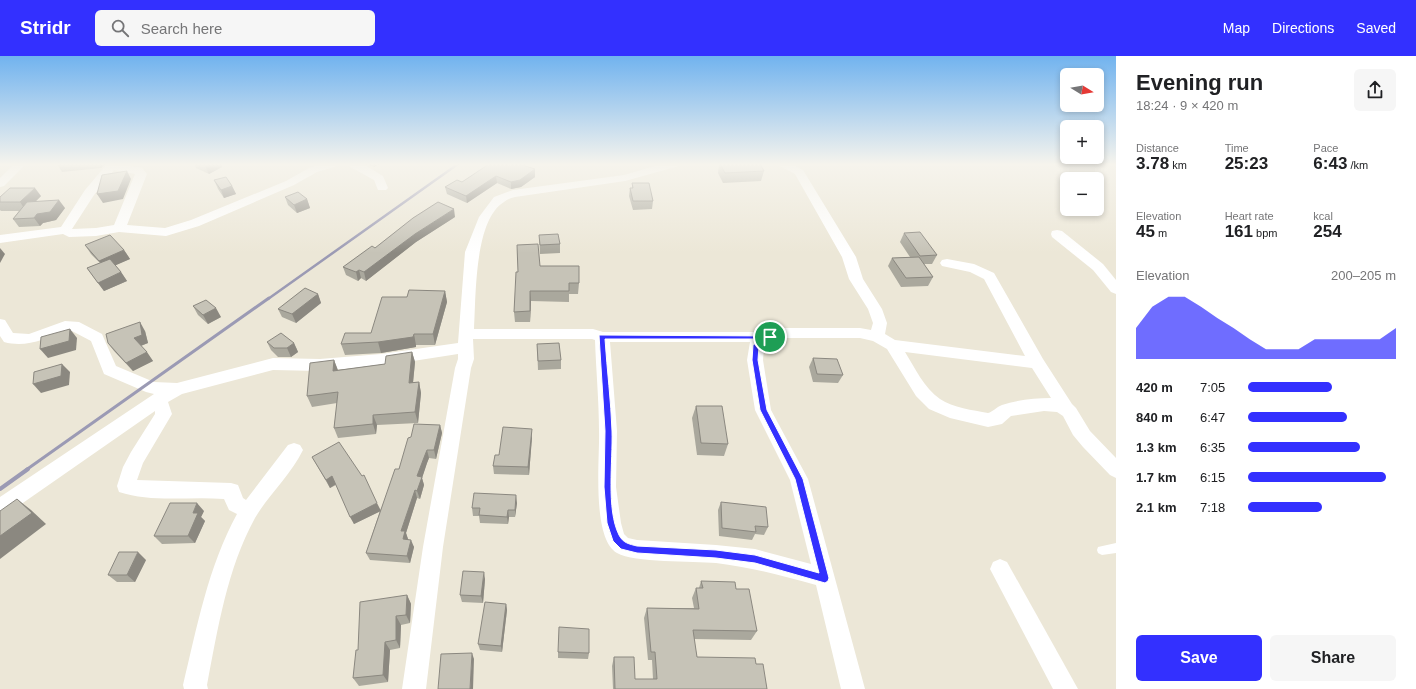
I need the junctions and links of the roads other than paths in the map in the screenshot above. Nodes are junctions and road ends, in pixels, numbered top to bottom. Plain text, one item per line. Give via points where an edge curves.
1 (89, 194) edge
2 (133, 194) edge
3 (267, 194) edge
4 (516, 194) edge
5 (811, 194) edge
6 (119, 228) junction
7 (65, 230) junction
8 (1056, 234) dead end
9 (0, 239) edge
10 (947, 263) dead end
11 (1116, 290) edge
12 (0, 324) edge
13 (877, 336) junction
14 (602, 337) junction
15 (770, 337) junction
16 (466, 340) junction
17 (4, 341) edge
18 (892, 345) junction
19 (1037, 363) junction
20 (177, 390) junction
21 (155, 402) junction
22 (1065, 407) junction
23 (294, 450) dead end
24 (1116, 470) edge
25 (0, 508) edge
26 (250, 511) junction
27 (1116, 548) edge
28 (1102, 550) dead end
29 (1000, 569) dead end
30 (825, 578) junction
31 (195, 688) edge
32 (414, 689) edge
33 (854, 689) edge
34 (1066, 689) edge

1 - 7 street
2 - 6 street
3 - 6 street via 166,232
4 - 16 street via 499,199 491,208 476,238 472,252
5 - 13 street via 850,257 856,280 876,309 880,323
6 - 7 street via 69,233
7 - 9 street
8 - 11 street via 1098,267
10 - 19 street via 974,268 989,276
12 - 17 street
13 - 15 street via 860,333 782,333
13 - 18 street
14 - 15 street
14 - 16 street via 593,334
14 - 30 street via 608,431 607,487 611,523 616,539 623,546 637,550 716,554 755,559
15 - 30 street via 756,345 755,360 763,410 799,479
16 - 20 street via 381,360 320,365 273,364
16 - 32 street via 466,359 433,547
17 - 20 street via 30,339 65,326 74,326 97,338 110,370 152,388
18 - 19 street
18 - 22 street via 922,392 935,404 950,411 988,420 996,419 1006,410 1049,404
19 - 22 street
20 - 21 street
21 - 25 street
21 - 26 street via 162,406 164,414 133,464 126,486 140,489 209,488 231,492 236,504
22 - 24 street via 1087,439
23 - 26 street
26 - 31 street via 229,552 212,611
27 - 28 lane
29 - 34 street
30 - 33 street

